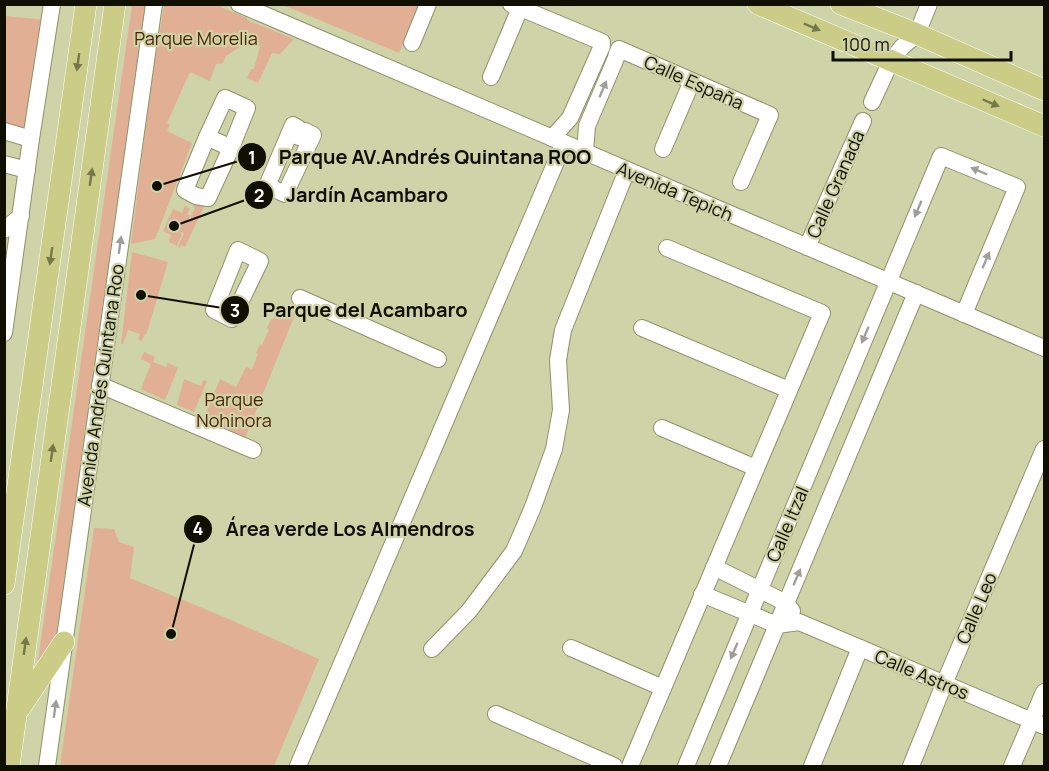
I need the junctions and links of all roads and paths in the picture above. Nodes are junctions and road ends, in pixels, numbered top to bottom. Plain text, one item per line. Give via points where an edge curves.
1 (52, 4) edge
2 (86, 4) edge
3 (116, 4) edge
4 (154, 4) edge
5 (239, 4) edge
6 (428, 4) edge
7 (841, 4) edge
8 (929, 4) edge
9 (762, 5) edge
10 (515, 6) edge
11 (917, 34) junction
12 (411, 43) dead end
13 (608, 52) junction
14 (891, 61) junction
15 (491, 77) dead end
16 (692, 81) junction
17 (1044, 90) edge
18 (872, 102) dead end
19 (863, 121) dead end
20 (1044, 126) edge
21 (4, 131) edge
22 (207, 137) junction
23 (31, 139) junction
24 (558, 141) junction
25 (231, 148) junction
26 (663, 149) dead end
27 (585, 152) junction
28 (4, 164) edge
29 (27, 170) junction
30 (627, 170) junction
31 (741, 182) dead end
32 (21, 216) junction
33 (4, 230) edge
34 (807, 247) junction
35 (667, 248) dead end
36 (888, 281) junction
37 (916, 293) junction
38 (300, 298) dead end
39 (6, 312) edge
40 (964, 314) junction
41 (642, 328) dead end
42 (4, 333) edge
43 (1044, 346) edge
44 (438, 359) dead end
45 (100, 385) junction
46 (789, 390) junction
47 (662, 428) dead end
48 (26, 435) junction
49 (1044, 449) edge
50 (253, 450) dead end
51 (4, 466) edge
52 (756, 468) junction
53 (714, 567) junction
54 (4, 584) edge
55 (760, 590) junction
56 (702, 594) junction
57 (786, 603) junction
58 (750, 614) junction
59 (799, 622) junction
60 (777, 625) junction
61 (64, 642) junction
62 (571, 648) dead end
63 (860, 648) junction
64 (432, 649) dead end
65 (944, 684) junction
66 (663, 688) junction
67 (1044, 692) edge
68 (16, 713) junction
69 (496, 714) dead end
70 (1038, 724) edge
71 (9, 766) edge
72 (47, 766) edge
73 (298, 766) edge
74 (614, 766) edge
75 (630, 766) edge
76 (686, 766) edge
77 (718, 766) edge
78 (812, 766) edge
79 (910, 766) edge
80 (1012, 766) edge

1 - 23 street
2 -> 48 main road
68 -> 3 main road, Avenida Andrés Quintana Roo
45 -> 4 street, Avenida Andrés Quintana Roo
5 - 24 street, Avenida Tepich
6 - 12 street
7 - 11 main road
8 - 11 street
9 -> 14 main road
10 - 13 street, Calle España
10 - 15 street
11 - 14 street
11 - 17 main road
13 - 16 street, Calle España
13 - 24 street
27 -> 13 street via 587,126
14 - 18 street
14 -> 20 main road
16 - 26 street
16 - 31 street, Calle España via 770,115
19 - 34 street, Calle Granada
21 - 23 street
22 - 25 street
22 - 25 street via 225,98 247,108
22 - 25 street via 184,190 196,196 208,198
23 - 29 street
24 - 27 street, Avenida Tepich
24 - 73 street
27 - 30 street, Avenida Tepich
28 - 29 street
29 - 32 street
30 - 34 street, Avenida Tepich
30 - 64 street via 563,330 558,360 561,410 554,449 533,507 514,551 469,610
32 - 33 street
32 - 39 street
34 - 36 street, Avenida Tepich
35 - 46 street via 822,313
36 - 37 street, Avenida Tepich
40 -> 36 street, Calle Itzal via 1017,187 941,156
36 -> 55 street, Calle Itzal
37 - 40 street, Avenida Tepich
57 -> 37 street, Calle Itzal
38 - 44 street
39 - 42 street
40 - 43 street, Avenida Tepich
41 - 46 street
45 - 50 street
45 - 61 street, Avenida Andrés Quintana Roo
46 - 52 street
47 - 52 street
48 - 51 main road
48 - 54 main road
49 - 65 street, Calle Leo
52 - 53 street
53 - 55 street
53 - 56 street
55 - 57 street
55 - 58 street, Calle Itzal
56 - 58 street
56 - 66 street
57 - 59 street
57 - 60 street, Calle Itzal
58 - 60 street
58 -> 76 street, Calle Itzal
59 - 60 street
59 - 63 street, Calle Astros
60 - 77 street, Calle Itzal
61 - 68 main road
72 -> 61 street, Avenida Andrés Quintana Roo
62 - 66 street
63 - 65 street, Calle Astros
63 - 78 street
65 - 70 street, Calle Astros
65 - 79 street, Calle Leo
66 - 75 street
67 - 70 street
68 - 71 main road, Avenida Andrés Quintana Roo
69 - 74 street
70 - 80 street

